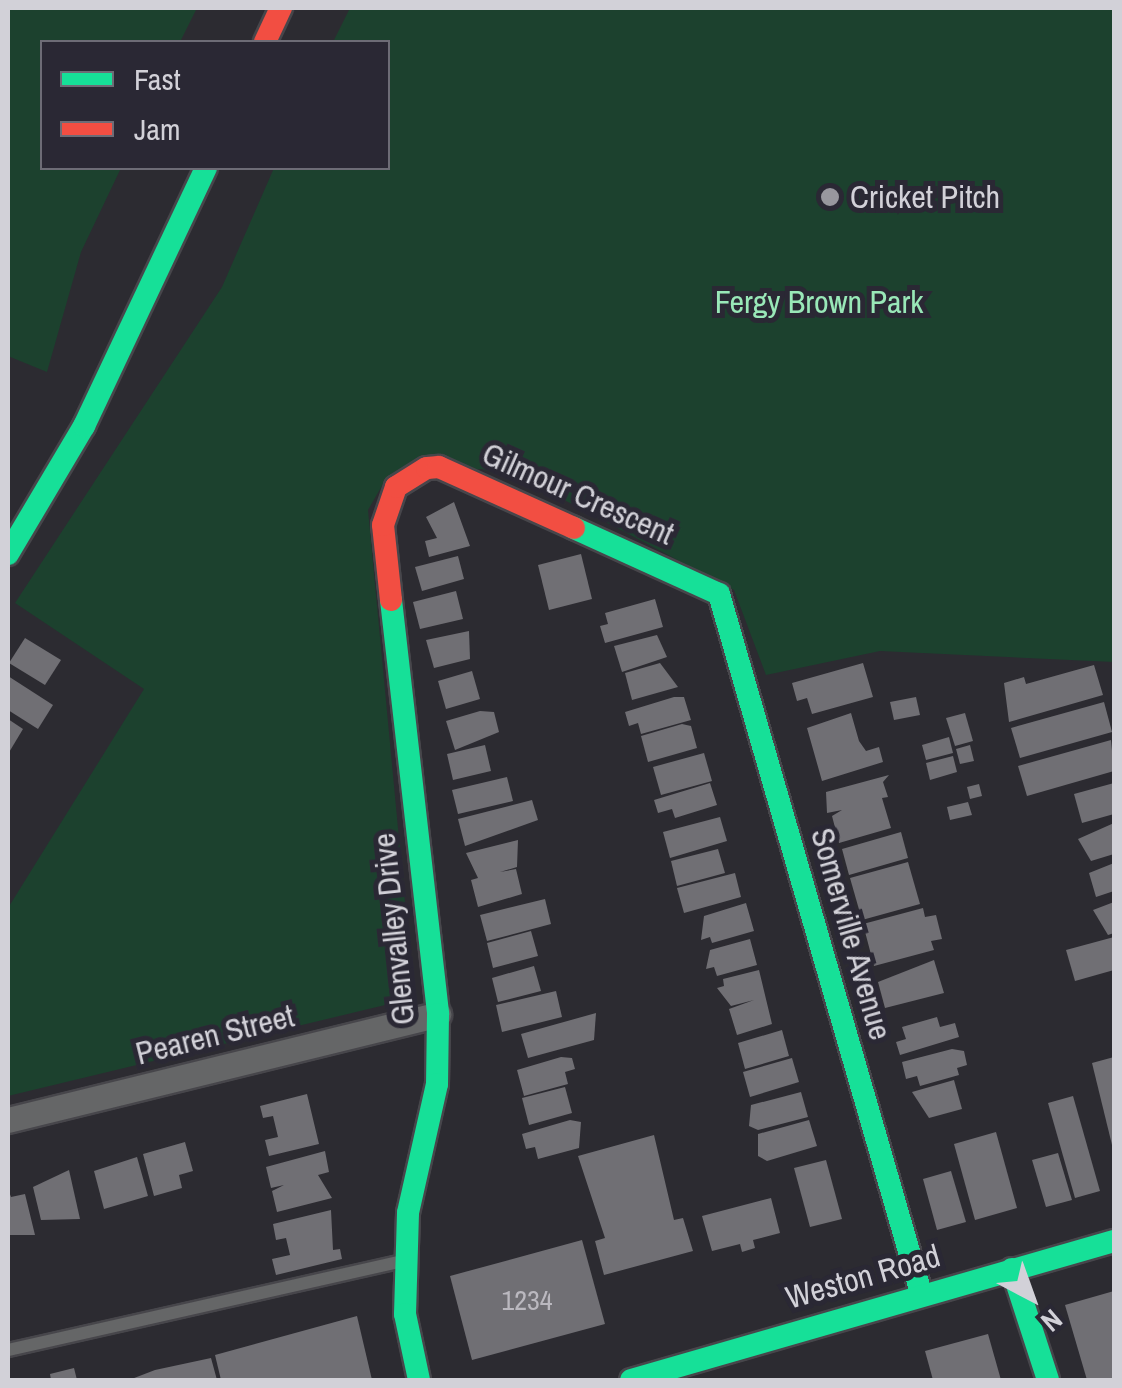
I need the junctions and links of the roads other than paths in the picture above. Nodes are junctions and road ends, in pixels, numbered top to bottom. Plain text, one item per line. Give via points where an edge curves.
1 (281, 8) edge
2 (266, 40) edge
3 (205, 170) edge
4 (409, 476) joint
5 (8, 554) edge
6 (720, 594) joint
7 (438, 1014) junction
8 (8, 1120) edge
9 (1114, 1241) edge
10 (406, 1260) junction
11 (1012, 1269) junction
12 (921, 1292) junction
13 (8, 1350) edge
14 (419, 1380) edge
15 (631, 1380) edge
16 (1048, 1380) edge

1 - 2 street
3 - 5 street via 84,426
4 - 6 street, Gilmour Crescent via 438,467
4 - 7 street, Glenvalley Drive via 388,503 385,550
6 - 12 street, Somerville Avenue
7 - 8 street, Pearen Street
7 - 10 street, Glenvalley Drive via 437,1084 408,1212
9 - 11 street, Weston Road
10 - 13 lane
10 - 14 street, Glenvalley Drive via 405,1314
11 - 12 street, Weston Road
11 - 16 street
12 - 15 street, Weston Road

